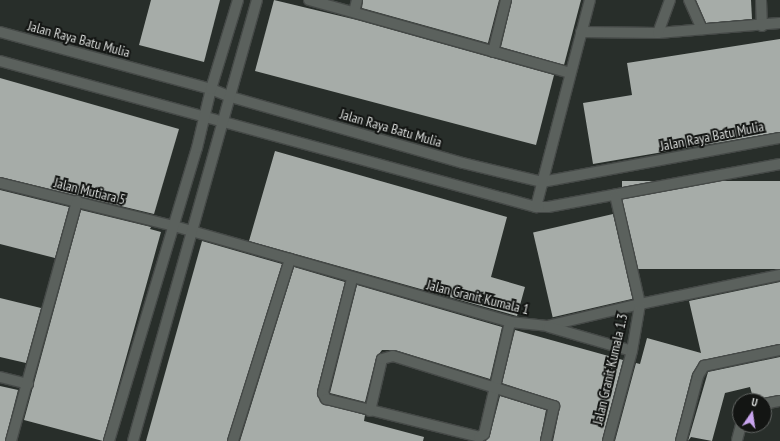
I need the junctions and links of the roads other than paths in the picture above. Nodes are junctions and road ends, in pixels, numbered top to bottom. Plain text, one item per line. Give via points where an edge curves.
1 (238, 0) edge
2 (258, 0) edge
3 (309, 0) edge
4 (357, 0) edge
5 (506, 0) edge
6 (590, 0) edge
7 (670, 0) edge
8 (689, 0) edge
9 (761, 0) edge
10 (354, 12) junction
11 (780, 23) edge
12 (762, 26) junction
13 (702, 29) junction
14 (0, 32) edge
15 (581, 32) junction
16 (658, 32) junction
17 (493, 52) junction
18 (0, 61) edge
19 (570, 73) junction
20 (211, 89) junction
21 (231, 97) junction
22 (204, 118) junction
23 (224, 123) junction
24 (780, 138) edge
25 (780, 164) edge
26 (542, 182) junction
27 (0, 183) edge
28 (615, 195) junction
29 (77, 201) junction
30 (536, 207) junction
31 (174, 226) junction
32 (193, 232) junction
33 (290, 259) junction
34 (780, 275) edge
35 (352, 279) junction
36 (640, 304) junction
37 (510, 322) junction
38 (548, 326) junction
39 (780, 350) edge
40 (632, 351) junction
41 (0, 377) edge
42 (28, 384) junction
43 (494, 388) junction
44 (370, 411) junction
45 (739, 433) edge
46 (737, 440) dead end
47 (11, 441) edge
48 (109, 441) edge
49 (133, 441) edge
50 (234, 441) edge
51 (546, 441) edge
52 (608, 441) edge
53 (681, 441) edge

1 - 20 street
2 - 21 street
3 - 10 street
4 - 10 street
5 - 17 street
6 - 15 street
7 - 16 street
8 - 13 street
9 - 12 street
10 - 17 street
11 - 12 street
12 - 13 street
13 - 16 street
14 - 20 street, Jalan Raya Batu Mulia
15 - 16 street
15 - 19 street
17 - 19 street
18 - 22 street
19 - 26 street
20 - 21 street, Jalan Raya Batu Mulia
20 - 22 street
21 - 23 street
21 - 26 street, Jalan Raya Batu Mulia via 463,163
22 - 23 street
22 - 31 street
23 - 30 street
23 - 32 street
24 - 26 street, Jalan Raya Batu Mulia
25 - 28 street
26 - 30 street
27 - 29 street, Jalan Mutiara 5
28 - 30 street
28 - 36 street
29 - 31 street, Jalan Mutiara 5
29 - 42 street
31 - 32 street, Jalan Granit Kumala 1
31 - 48 street
32 - 33 street, Jalan Granit Kumala 1
32 - 49 street
33 - 35 street, Jalan Granit Kumala 1
33 - 50 street
34 - 36 street, Jalan Granit Kumala 1
35 - 37 street, Jalan Granit Kumala 1
35 - 44 street via 323,397
36 - 38 street, Jalan Granit Kumala 1
36 - 40 street, Jalan Granit Kumala 1.3
37 - 38 street, Jalan Granit Kumala 1
37 - 43 street
38 - 40 street
39 - 53 street via 704,366 698,376
40 - 52 street, Jalan Granit Kumala 1.3
41 - 42 street
42 - 47 street
43 - 44 street via 484,434 479,437
43 - 44 street via 387,356 382,359
43 - 51 street via 554,406
45 - 46 street

